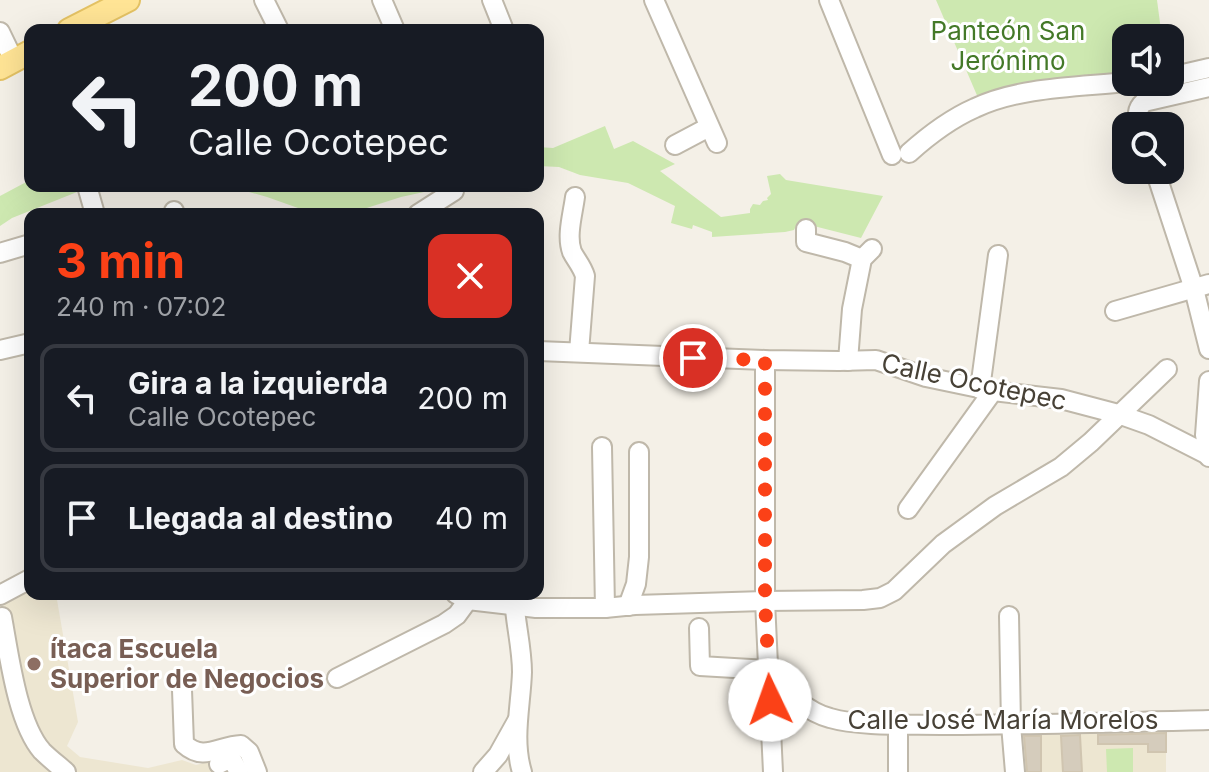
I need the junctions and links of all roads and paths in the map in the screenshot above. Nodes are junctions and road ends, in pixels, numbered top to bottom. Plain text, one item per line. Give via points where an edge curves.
1 (128, 0) edge
2 (264, 0) edge
3 (382, 0) edge
4 (492, 0) edge
5 (654, 0) edge
6 (829, 0) edge
7 (97, 24) edge
8 (276, 24) edge
9 (392, 24) edge
10 (502, 24) edge
11 (0, 32) edge
12 (15, 60) edge
13 (1209, 68) edge
14 (1184, 74) edge
15 (1112, 83) edge
16 (1209, 87) edge
17 (1140, 112) edge
18 (675, 145) dead end
19 (1161, 184) edge
20 (452, 192) edge
21 (575, 197) dead end
22 (427, 208) edge
23 (806, 229) dead end
24 (24, 246) edge
25 (0, 253) edge
26 (998, 255) dead end
27 (1202, 287) edge
28 (1115, 311) dead end
29 (24, 344) edge
30 (1209, 349) edge
31 (0, 350) edge
32 (544, 351) edge
33 (579, 352) junction
34 (765, 360) junction
35 (848, 361) junction
36 (1167, 369) dead end
37 (1209, 381) edge
38 (987, 390) junction
39 (1118, 414) junction
40 (602, 447) dead end
41 (639, 452) dead end
42 (1208, 456) edge
43 (908, 509) dead end
44 (24, 582) edge
45 (0, 595) edge
46 (461, 600) edge
47 (514, 600) edge
48 (765, 601) junction
49 (628, 606) junction
50 (605, 608) junction
51 (1009, 616) dead end
52 (2, 617) edge
53 (699, 628) dead end
54 (768, 670) junction
55 (337, 678) dead end
56 (182, 690) dead end
57 (800, 703) junction
58 (1209, 720) edge
59 (517, 721) junction
60 (898, 724) junction
61 (1011, 725) junction
62 (772, 730) junction
63 (215, 762) edge
64 (66, 772) edge
65 (239, 772) edge
66 (257, 772) edge
67 (483, 772) edge
68 (522, 772) edge
69 (773, 772) edge
70 (898, 772) edge
71 (1015, 772) edge

1 - 7 main road
2 - 8 street
3 - 9 street
4 - 10 street
5 - 18 street via 713,135
6 - 15 street via 900,154 993,100
11 - 12 street
13 - 14 street
16 - 17 street via 1144,102
19 - 27 street
20 - 22 street
21 - 33 street via 570,240 585,276
23 - 35 street via 806,242 867,254 852,309
24 - 25 street
26 - 38 street
27 - 28 street
27 - 30 street
29 - 31 street
32 - 33 street, Calle Ocotepec
33 - 34 street, Calle Ocotepec
34 - 35 street, Calle Ocotepec
34 - 48 street
35 - 38 street, Calle Ocotepec via 876,360
36 - 39 street
37 - 42 street
38 - 39 street, Calle Ocotepec via 1061,399
38 - 43 street
39 - 42 street, Calle Ocotepec
39 - 48 street via 1061,467 943,544 894,591 863,600
40 - 50 street
41 - 49 street via 639,557
44 - 45 street
46 - 55 street via 457,615 444,624
47 - 50 street
47 - 59 street via 522,670
48 - 49 street
48 - 54 street
49 - 50 street
51 - 61 street
52 - 64 street via 25,721 40,749
53 - 54 street via 700,666
54 - 57 street, Calle José María Morelos
54 - 62 street
56 - 63 street via 184,744
57 - 60 street, Calle José María Morelos via 831,719
57 - 62 street via 788,706
58 - 61 street, Calle José María Morelos
59 - 67 street
59 - 68 street
60 - 61 street, Calle José María Morelos
60 - 70 street
61 - 71 street
62 - 69 street
63 - 65 street via 231,758
63 - 66 street via 229,746 241,745

